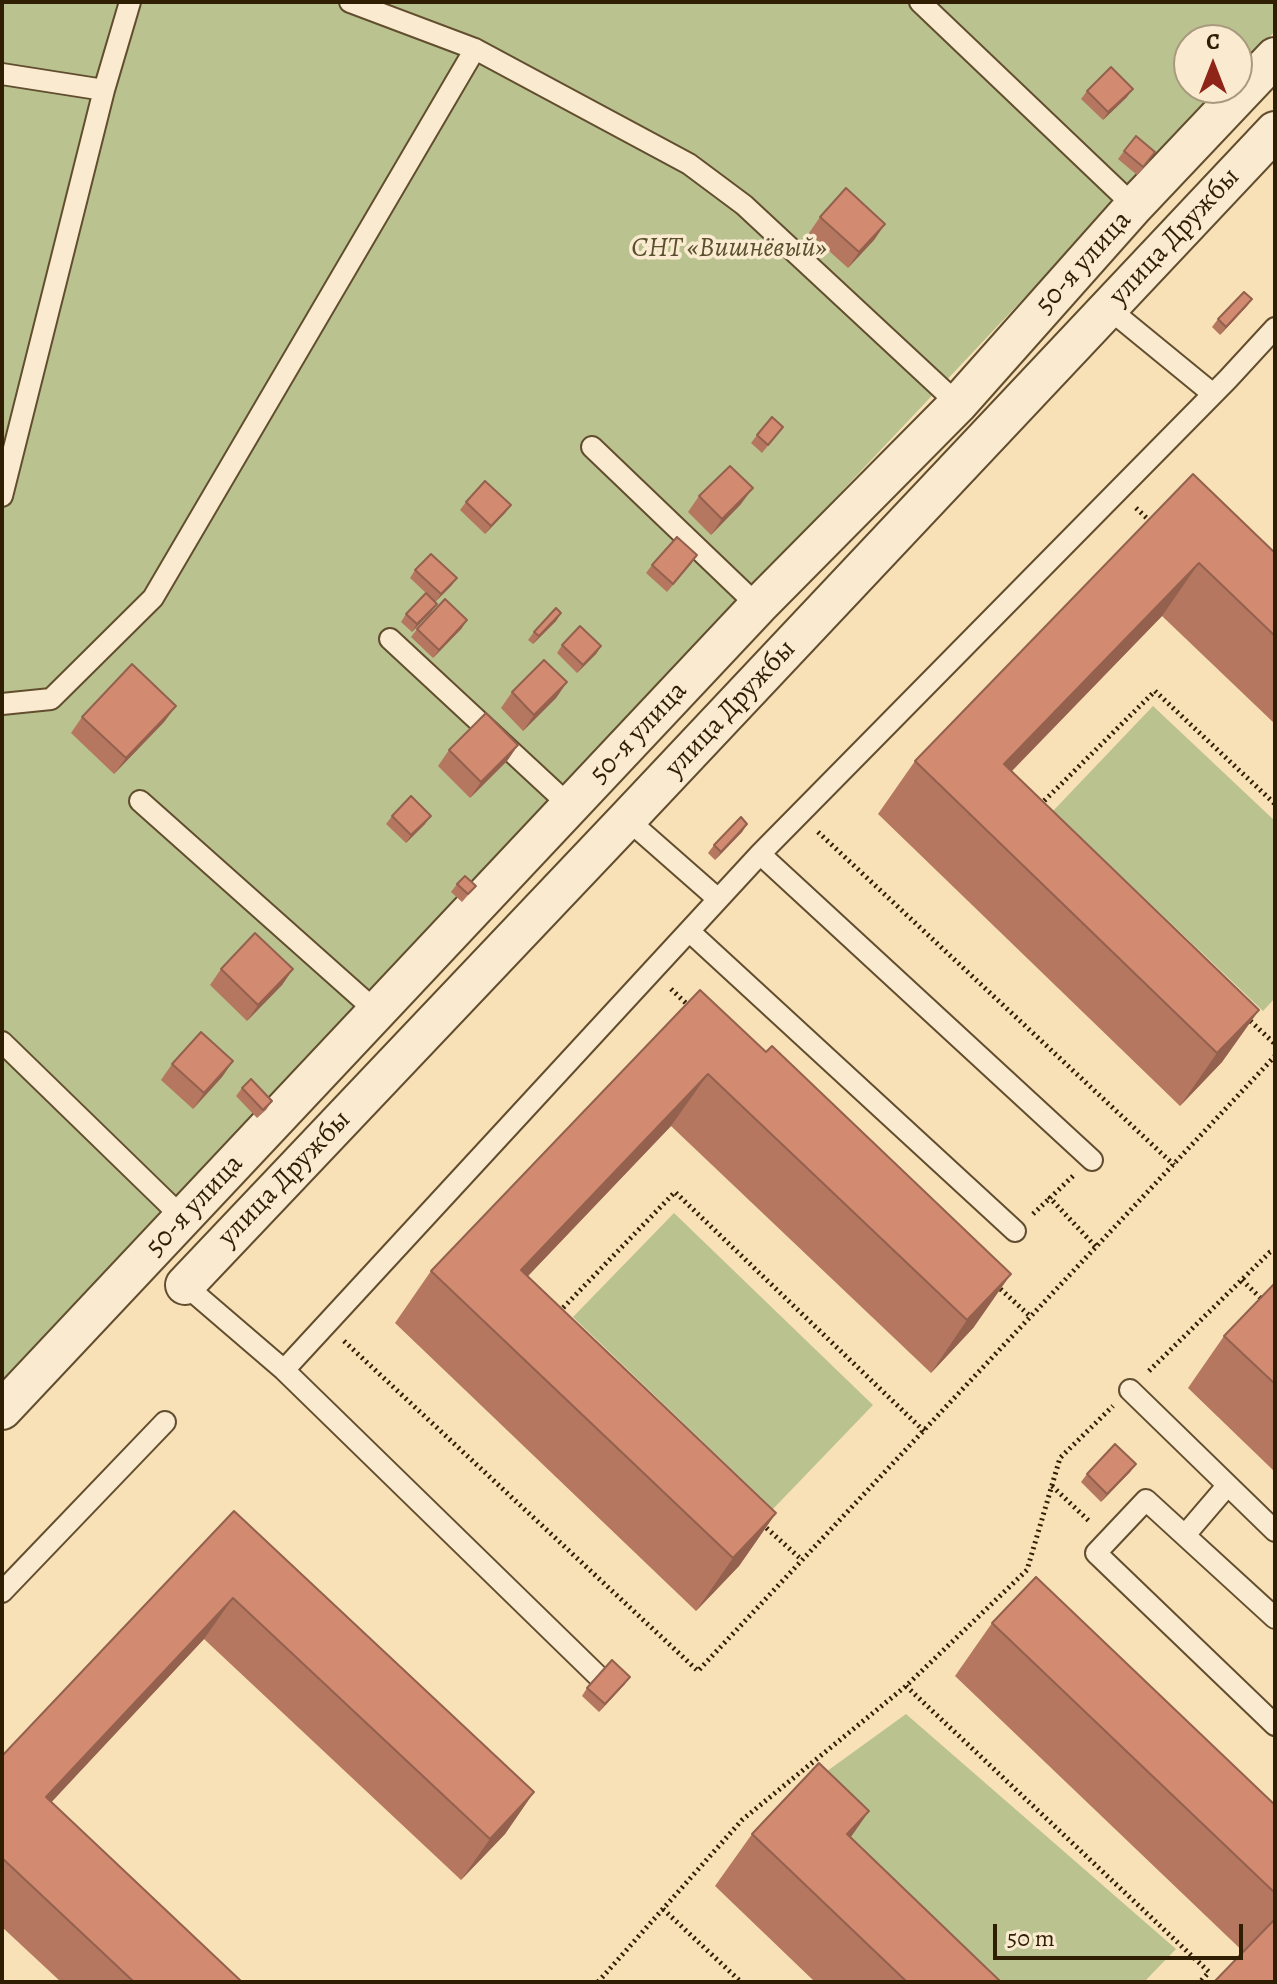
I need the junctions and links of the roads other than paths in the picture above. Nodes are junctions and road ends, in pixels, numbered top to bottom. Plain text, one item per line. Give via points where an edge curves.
1 (130, 2) edge
2 (350, 2) edge
3 (920, 2) edge
4 (475, 49) junction
5 (1275, 57) edge
6 (2, 74) edge
7 (104, 90) junction
8 (1275, 131) edge
9 (1134, 206) junction
10 (1108, 308) junction
11 (1275, 328) edge
12 (1213, 394) junction
13 (958, 404) junction
14 (592, 447) dead end
15 (2, 496) edge
16 (758, 606) junction
17 (390, 639) dead end
18 (2, 704) edge
19 (140, 801) dead end
20 (570, 806) junction
21 (627, 819) junction
22 (760, 854) junction
23 (718, 899) junction
24 (689, 931) junction
25 (377, 1012) junction
26 (2, 1042) edge
27 (1092, 1160) road end
28 (183, 1218) junction
29 (1015, 1231) dead end
30 (185, 1285) joint
31 (284, 1370) junction
32 (1130, 1390) road end
33 (2, 1410) edge
34 (165, 1422) dead end
35 (1227, 1486) junction
36 (1275, 1531) edge
37 (1185, 1535) junction
38 (2, 1592) edge
39 (1275, 1618) edge
40 (598, 1676) edge
41 (1275, 1725) edge

1 - 7 lane
2 - 4 lane
3 - 9 lane
4 - 13 lane via 689,164 744,205
4 - 18 lane via 153,598 51,699
5 - 9 street, 50-я улица
6 - 7 lane
7 - 15 lane
8 - 10 street, улица Дружбы
9 - 13 street, 50-я улица
10 - 12 lane
10 - 21 street, улица Дружбы
11 - 12 lane
12 - 22 lane
13 - 16 street, 50-я улица
14 - 16 lane
16 - 20 street, 50-я улица
17 - 20 lane
19 - 25 lane
20 - 25 street, 50-я улица
21 - 23 lane
21 - 30 street, улица Дружбы
22 - 23 lane
22 - 27 lane
23 - 24 lane
24 - 29 lane
24 - 31 lane
25 - 28 street, 50-я улица
26 - 28 lane
28 - 33 street, 50-я улица
30 - 31 lane
31 - 40 lane
32 - 35 lane
34 - 38 lane
35 - 36 lane
35 - 37 lane
37 - 39 lane
37 - 41 lane via 1146,1500 1096,1553

